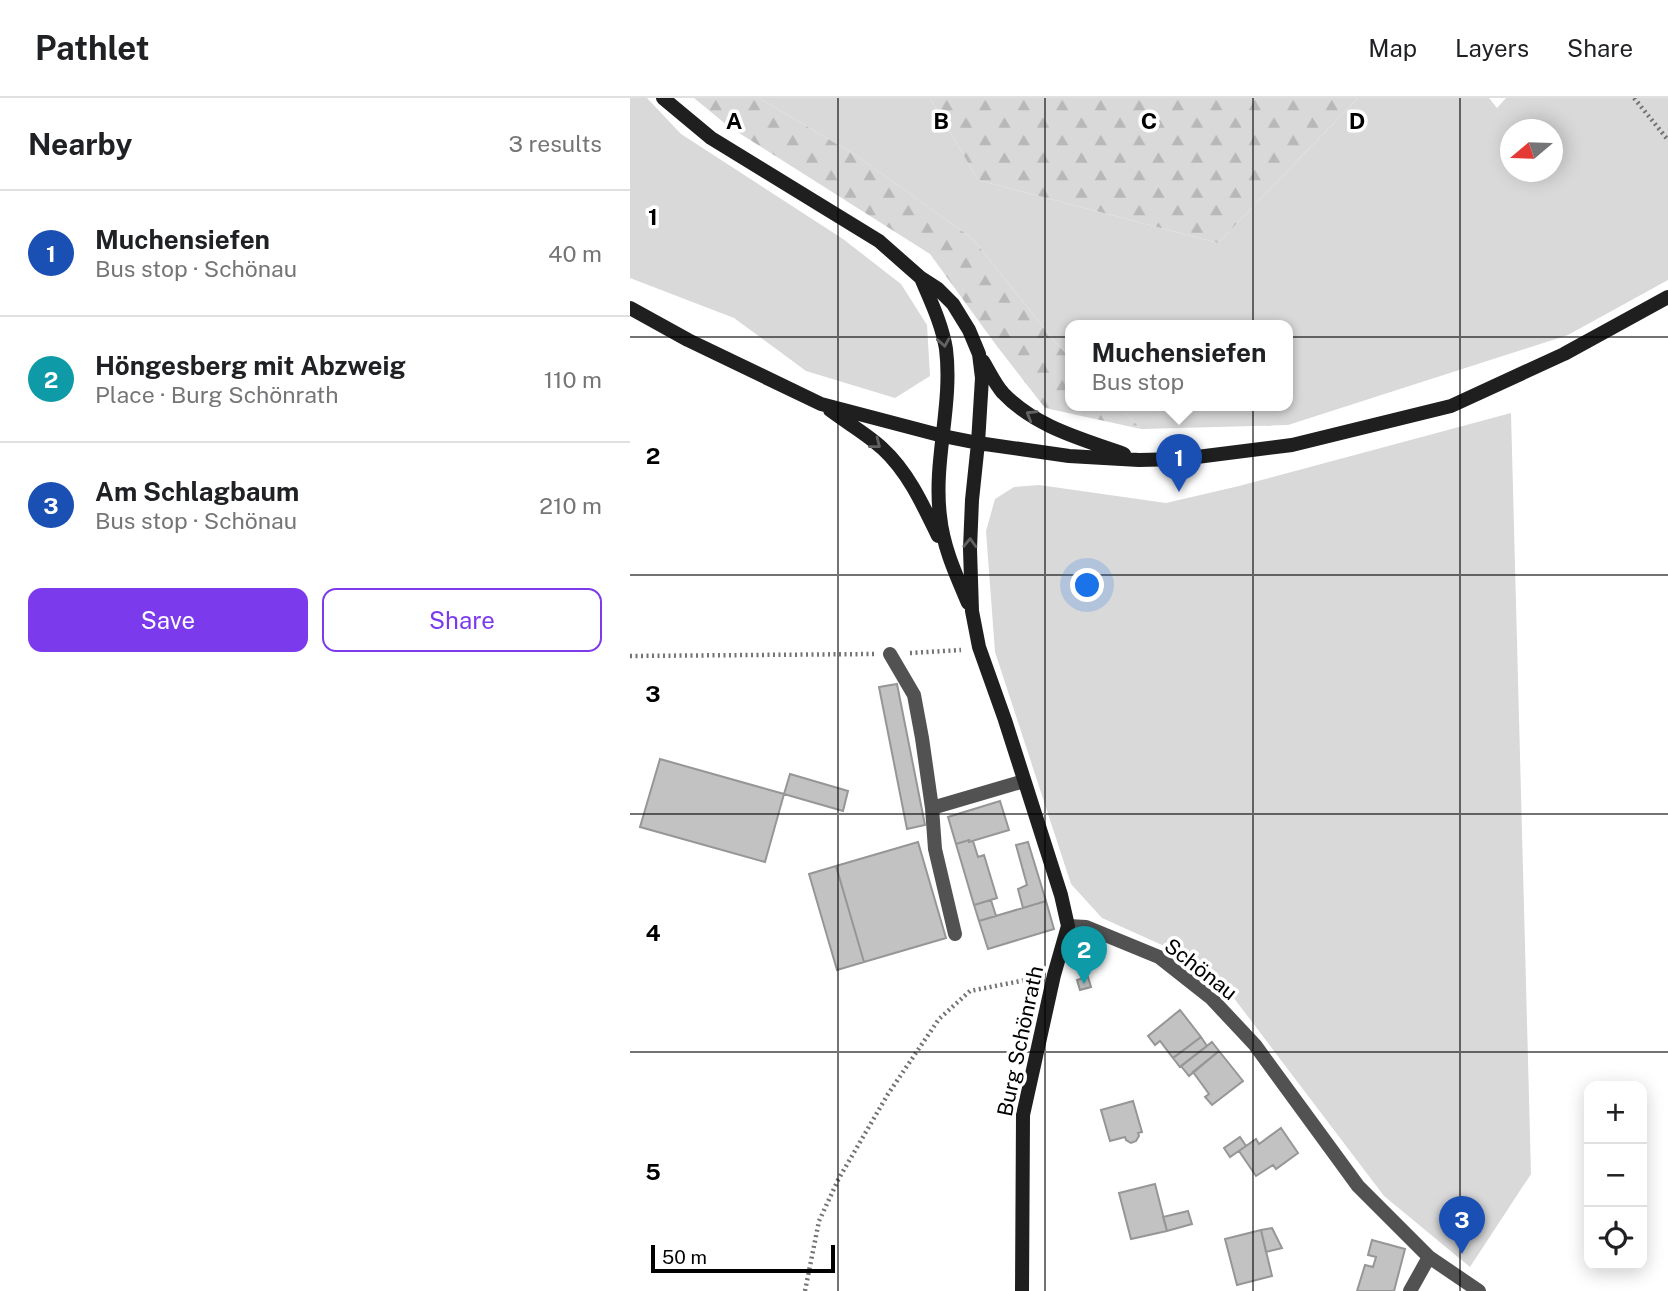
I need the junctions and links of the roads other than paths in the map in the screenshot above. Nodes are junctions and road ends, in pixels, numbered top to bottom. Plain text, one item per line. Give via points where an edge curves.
1 (663, 98) edge
2 (921, 278) junction
3 (1668, 297) edge
4 (630, 308) edge
5 (979, 354) junction
6 (821, 404) junction
7 (943, 436) junction
8 (978, 443) junction
9 (1139, 460) junction
10 (950, 562) junction
11 (972, 611) junction
12 (890, 654) road end
13 (1024, 781) junction
14 (932, 808) junction
15 (1068, 926) junction
16 (955, 934) dead end
17 (1429, 1257) junction
18 (1022, 1291) edge
19 (1410, 1291) edge
20 (1479, 1291) edge

1 - 2 street via 711,138 879,241
2 - 5 street via 953,304
2 -> 7 street via 941,325 946,351
3 - 9 street via 1564,354 1451,406 1293,445
4 - 6 street
5 - 8 street
9 -> 5 street via 1026,414 1001,391
6 - 7 street
6 -> 10 street via 883,449 902,471
7 - 8 street
7 - 10 street via 940,517
8 - 9 street
11 -> 8 street via 970,549
10 - 11 street
11 - 13 street via 979,647
12 - 14 street via 914,695
13 - 14 street
13 - 15 street
14 - 16 street via 935,849
15 - 17 street, Schönau via 1086,927 1159,957 1211,998 1255,1045 1358,1186
15 - 18 street, Burg Schönrath via 1023,1115
17 - 19 street
17 - 20 street, Schönau

